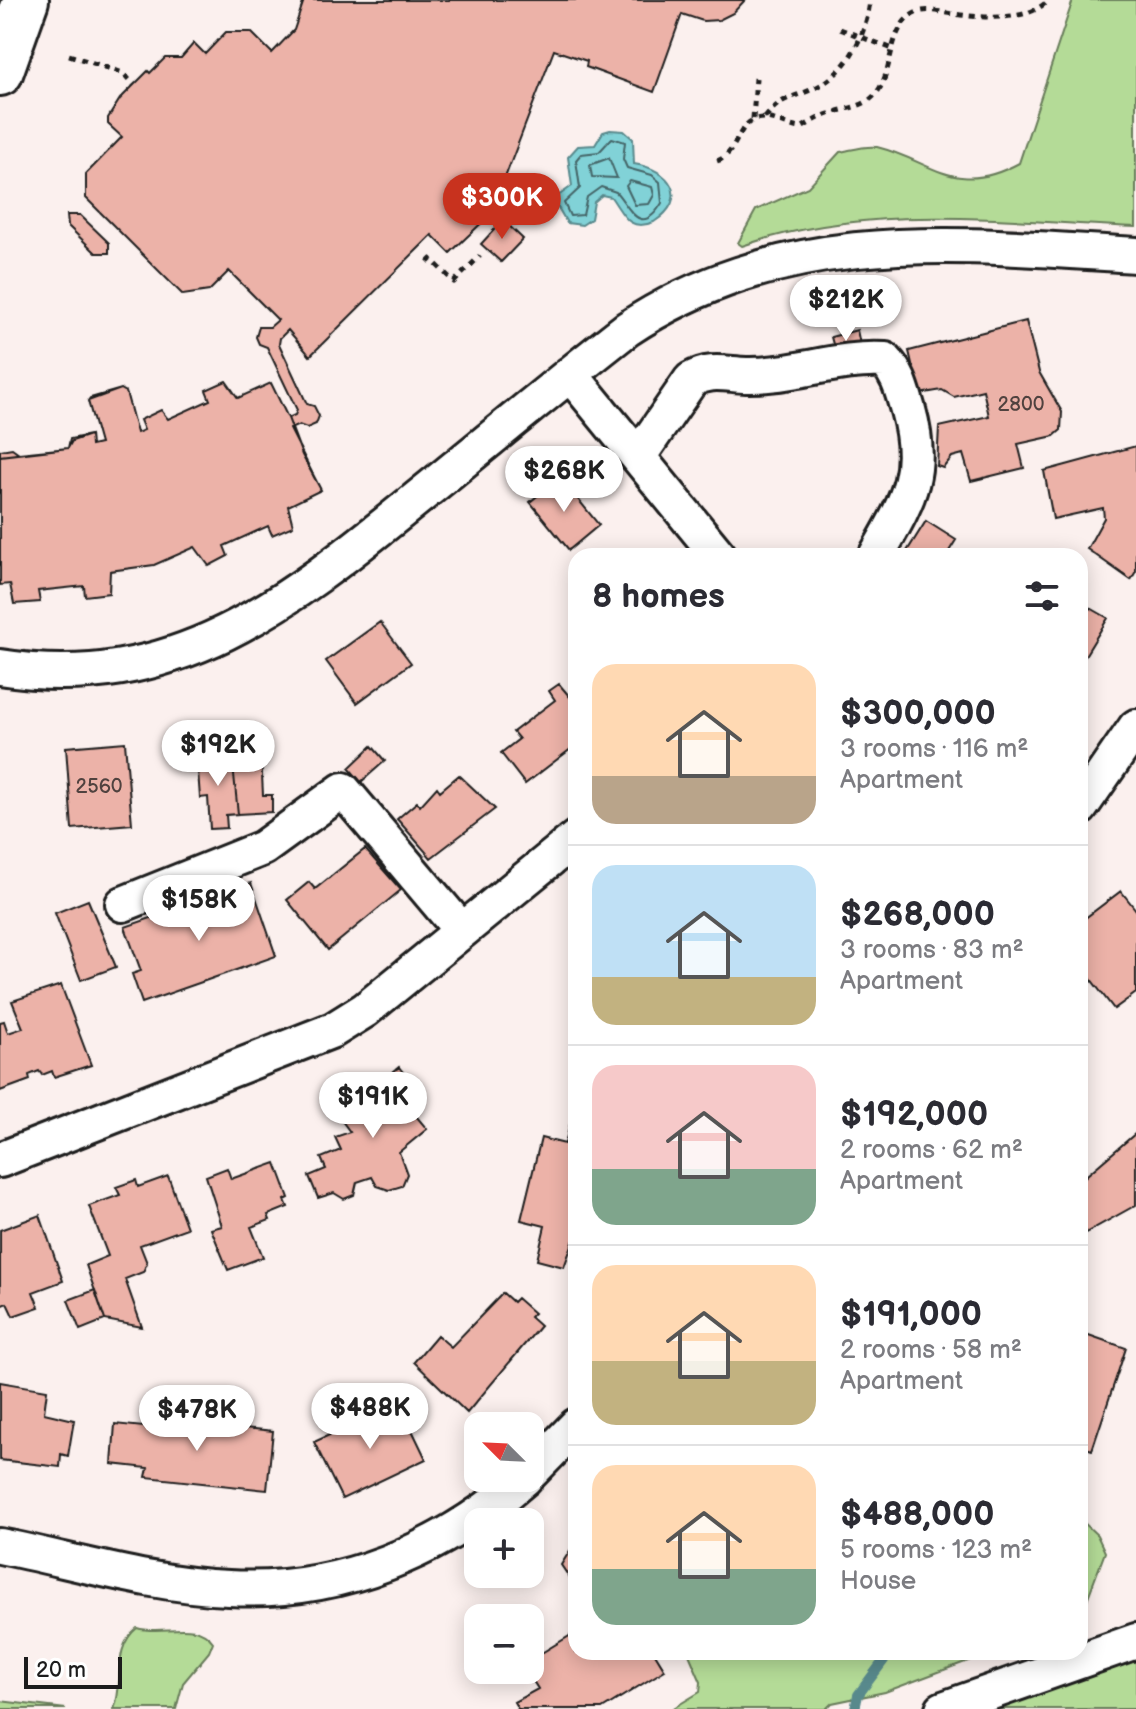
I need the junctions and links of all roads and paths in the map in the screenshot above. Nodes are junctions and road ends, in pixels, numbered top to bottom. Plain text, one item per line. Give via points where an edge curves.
1 (26, 0) edge
2 (870, 0) edge
3 (1048, 0) edge
4 (840, 29) dead end
5 (859, 37) junction
6 (893, 49) junction
7 (69, 55) dead end
8 (0, 73) edge
9 (756, 78) dead end
10 (134, 85) dead end
11 (765, 118) junction
12 (753, 119) junction
13 (717, 161) dead end
14 (1136, 255) edge
15 (480, 256) dead end
16 (428, 262) dead end
17 (570, 374) junction
18 (638, 457) junction
19 (712, 548) edge
20 (881, 548) edge
21 (0, 667) edge
22 (1136, 727) edge
23 (1088, 796) edge
24 (568, 845) edge
25 (123, 904) dead end
26 (462, 931) junction
27 (0, 1160) edge
28 (568, 1434) edge
29 (544, 1459) edge
30 (506, 1492) edge
31 (0, 1546) edge
32 (1136, 1641) edge
33 (1088, 1658) edge
34 (1082, 1660) edge
35 (943, 1709) edge

1 - 8 main road
2 - 5 path
3 - 6 path via 1042,8 1013,15 921,10 908,16
4 - 5 path
5 - 6 path
5 - 11 path via 845,66 831,79 778,101
6 - 11 path via 881,88 867,102 801,128
7 - 10 path via 123,73
9 - 12 path
11 - 12 path
12 - 13 path via 731,152
14 - 17 street via 934,244 818,254 691,293 627,329
15 - 16 path via 454,282 431,259
17 - 18 street
17 - 21 street via 349,554 245,625 175,653 121,666 49,671
18 - 19 street
18 - 20 street via 691,380 704,373 779,374 861,358 885,360 898,375 916,440 916,474
22 - 23 street
24 - 26 street
25 - 26 street via 263,848 343,790
26 - 27 street via 365,1010 325,1034
28 - 29 street
30 - 31 street via 452,1533 405,1557 303,1586 202,1586
32 - 33 street
34 - 35 street

